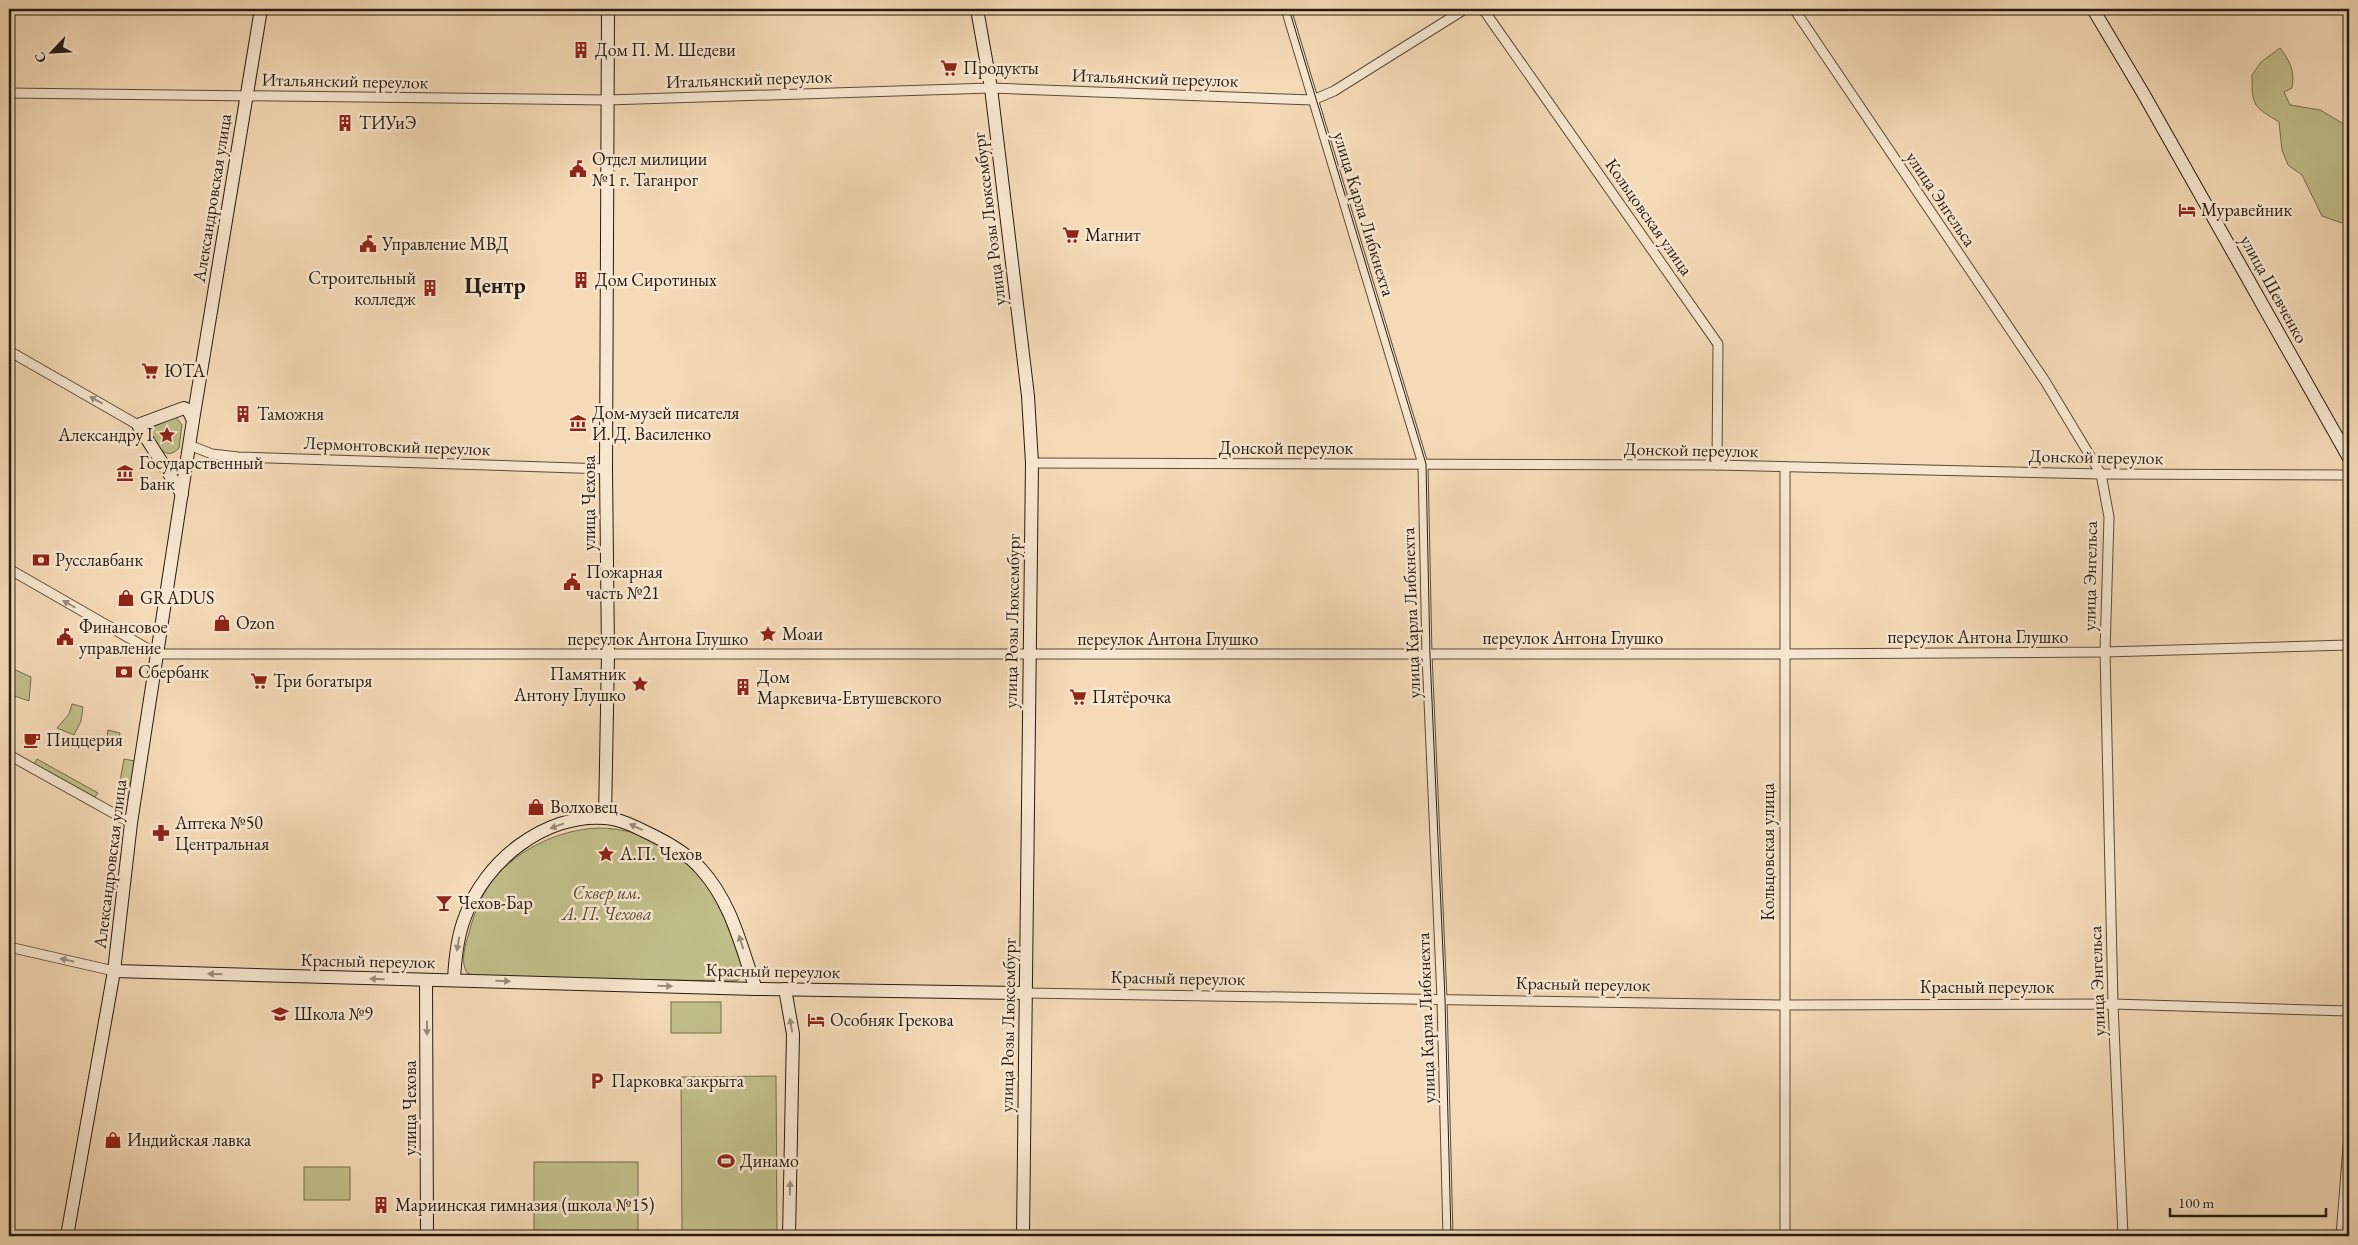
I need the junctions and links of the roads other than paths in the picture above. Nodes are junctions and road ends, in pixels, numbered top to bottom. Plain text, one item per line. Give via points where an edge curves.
1 (260, 9) edge
2 (608, 9) edge
3 (977, 9) edge
4 (1286, 9) edge
5 (1464, 9) edge
6 (1483, 9) edge
7 (1794, 9) edge
8 (2093, 9) edge
9 (991, 88) junction
10 (9, 93) edge
11 (247, 96) junction
12 (608, 100) junction
13 (1313, 100) junction
14 (9, 351) edge
15 (197, 393) junction
16 (177, 409) junction
17 (193, 420) junction
18 (138, 425) junction
19 (188, 451) junction
20 (2349, 458) edge
21 (163, 462) junction
22 (1032, 463) junction
23 (1423, 464) junction
24 (1717, 466) junction
25 (1785, 468) junction
26 (606, 469) junction
27 (2101, 474) junction
28 (2349, 475) edge
29 (182, 494) junction
30 (9, 570) edge
31 (2349, 645) edge
32 (2105, 652) junction
33 (157, 654) junction
34 (1785, 654) junction
35 (608, 655) junction
36 (1427, 655) junction
37 (1030, 656) junction
38 (9, 755) edge
39 (605, 818) junction
40 (131, 823) junction
41 (9, 947) edge
42 (114, 971) junction
43 (426, 980) junction
44 (454, 980) junction
45 (756, 989) junction
46 (785, 989) junction
47 (1026, 993) junction
48 (1442, 999) junction
49 (2114, 1004) junction
50 (1784, 1005) junction
51 (2349, 1011) edge
52 (2349, 1134) edge
53 (67, 1236) edge
54 (427, 1236) edge
55 (789, 1236) edge
56 (1023, 1236) edge
57 (1448, 1236) edge
58 (1785, 1236) edge
59 (2123, 1236) edge
60 (2341, 1236) edge

1 - 11 street, Александровская улица
2 - 12 street, улица Чехова
3 - 9 street, улица Розы Люксембург
4 - 13 street, улица Карла Либкнехта
5 - 13 street, Итальянский переулок via 1334,91
6 - 24 street, Кольцовская улица via 1718,344
7 - 27 street, улица Энгельса via 2045,382
8 - 20 street, улица Шевченко
9 - 12 street, Итальянский переулок
9 - 13 street, Итальянский переулок
9 - 22 street, улица Розы Люксембург via 1028,396
10 - 11 street, Итальянский переулок
11 - 12 street, Итальянский переулок
11 - 15 street, Александровская улица
12 - 26 street, улица Чехова
13 - 23 street, улица Карла Либкнехта
18 -> 14 street
15 - 16 street
15 - 17 street, Александровская улица
16 - 17 street via 188,410
16 - 18 street
17 - 19 street, Александровская улица
18 - 21 street
19 - 21 street via 177,465
19 - 26 street, Лермонтовский переулок via 238,457
19 - 29 street, Александровская улица
21 - 29 street
22 - 23 street, Донской переулок
22 - 37 street, улица Розы Люксембург
23 - 24 street, Донской переулок
23 - 36 street, улица Карла Либкнехта
24 - 25 street, Донской переулок
25 - 27 street, Донской переулок
25 - 34 street, Кольцовская улица
26 - 35 street, улица Чехова
27 - 28 street, Донской переулок
27 - 32 street, улица Энгельса via 2109,516
29 - 33 street, Александровская улица
33 -> 30 street, переулок Антона Глушко
31 - 32 street, переулок Антона Глушко
32 - 34 street, переулок Антона Глушко
32 - 49 street, улица Энгельса
33 - 35 street, переулок Антона Глушко
33 - 40 street, Александровская улица
34 - 36 street, переулок Антона Глушко
34 - 50 street, Кольцовская улица
35 - 37 street, переулок Антона Глушко
35 - 39 street, улица Чехова
36 - 37 street, переулок Антона Глушко
36 - 48 street, улица Карла Либкнехта
37 - 47 street, улица Розы Люксембург
38 - 40 street
39 -> 44 street via 563,824 541,832 503,858 474,895 465,916 458,939
45 -> 39 street via 737,929 714,885 700,868 665,840 630,824
40 - 42 street, Александровская улица
42 -> 41 street, Красный переулок
43 -> 42 street, Красный переулок
42 - 53 street, Александровская улица
43 - 44 street, Красный переулок
43 -> 54 street, улица Чехова
44 -> 45 street, Красный переулок
45 - 46 street, Красный переулок
46 - 47 street, Красный переулок
55 -> 46 street via 793,1034
47 - 48 street, Красный переулок
47 - 56 street, улица Розы Люксембург
48 - 50 street, Красный переулок
48 - 57 street, улица Карла Либкнехта
49 - 50 street, Красный переулок
49 - 51 street, Красный переулок
49 - 59 street, улица Энгельса
50 - 58 street, Кольцовская улица
52 - 60 street

